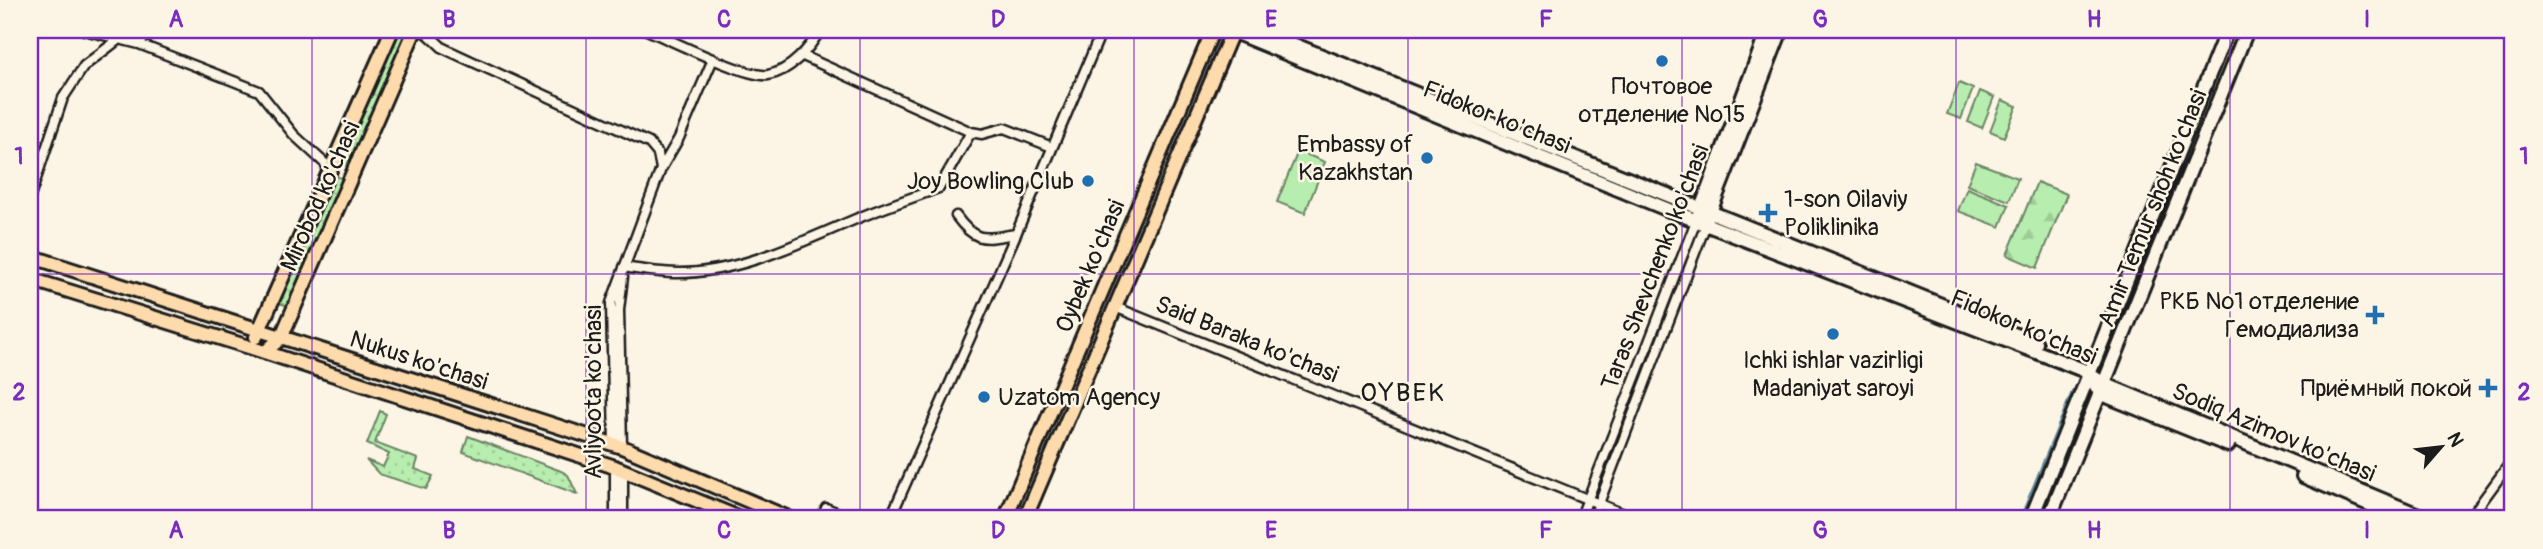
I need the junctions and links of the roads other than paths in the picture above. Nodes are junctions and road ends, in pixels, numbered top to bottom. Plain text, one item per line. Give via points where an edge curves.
1 (84, 30) edge
2 (148, 30) edge
3 (392, 30) edge
4 (417, 30) edge
5 (647, 30) edge
6 (820, 30) edge
7 (1102, 30) edge
8 (1213, 30) edge
9 (1257, 30) edge
10 (1768, 30) edge
11 (1781, 30) edge
12 (2227, 30) edge
13 (2247, 30) edge
14 (1231, 31) edge
15 (119, 39) junction
16 (139, 44) junction
17 (801, 55) junction
18 (713, 58) junction
19 (971, 132) junction
20 (677, 142) junction
21 (649, 143) junction
22 (1052, 147) junction
23 (331, 169) junction
24 (661, 169) junction
25 (30, 197) edge
26 (956, 216) dead end
27 (1703, 216) junction
28 (1016, 234) junction
29 (30, 256) edge
30 (624, 267) junction
31 (30, 279) edge
32 (1115, 307) junction
33 (258, 331) junction
34 (281, 338) junction
35 (252, 348) junction
36 (265, 352) junction
37 (2090, 370) junction
38 (2102, 388) junction
39 (618, 446) junction
40 (2513, 459) edge
41 (619, 469) junction
42 (1588, 500) junction
43 (1599, 504) junction
44 (2382, 505) junction
45 (615, 519) edge
46 (623, 519) edge
47 (741, 519) edge
48 (791, 519) edge
49 (822, 519) edge
50 (853, 519) edge
51 (890, 519) edge
52 (1005, 519) edge
53 (1025, 519) edge
54 (1580, 519) edge
55 (1593, 519) edge
56 (1636, 519) edge
57 (2031, 519) edge
58 (2049, 519) edge
59 (2404, 519) edge
60 (2428, 519) edge
61 (2469, 519) edge

1 - 15 street
2 - 16 street
3 - 23 main road, Mirobod ko'chasi
4 - 21 street via 443,48
4 - 34 main road, Mirobod ko'chasi
5 - 18 street
6 - 17 street
7 - 22 street
8 - 52 main road, Oybek ko'chasi
9 - 27 main road, Fidokor ko'chasi
10 - 27 main road, Taras Shevchenko ko'chasi
11 - 27 main road, Taras Shevchenko ko'chasi
12 - 37 main road, Amir Temur shoh ko'chasi
13 - 38 main road, Amir Temur shoh ko'chasi
14 - 27 main road, Fidokor ko'chasi
14 - 32 main road, Oybek ko'chasi
15 - 16 street
15 - 25 street via 84,66 63,98
16 - 23 street via 259,91 293,135
17 - 18 street via 767,75
17 - 19 street
18 - 20 street, Avliyoota ko'chasi
19 - 22 street via 1004,128
19 - 30 street via 939,188 798,244 708,270 679,273
20 - 21 street via 664,147
20 - 24 street, Avliyoota ko'chasi
21 - 24 street via 658,154
22 - 28 street
23 - 33 main road, Mirobod ko'chasi
24 - 30 street, Avliyoota ko'chasi
26 - 28 street via 965,229 987,239
27 - 37 main road, Fidokor ko'chasi
27 - 42 street, Taras Shevchenko ko'chasi
27 - 43 street, Taras Shevchenko ko'chasi
28 - 51 street
29 - 33 main road, Nukus ko'chasi
30 - 39 street, Avliyoota ko'chasi via 619,310
31 - 35 main road, Nukus ko'chasi
32 - 42 street, Said Baraka ko'chasi
32 - 53 main road, Oybek ko'chasi
33 - 34 main road, Nukus ko'chasi
33 - 35 main road, Mirobod ko'chasi
33 - 36 main road
34 - 36 main road, Mirobod ko'chasi
34 - 39 main road, Nukus ko'chasi
35 - 36 main road, Nukus ko'chasi
36 - 41 main road, Nukus ko'chasi
37 - 38 main road, Fidokor ko'chasi
37 - 57 main road, Amir Temur shoh ko'chasi
38 - 44 main road, Sodiq Azimov ko'chasi
38 - 58 main road, Amir Temur shoh ko'chasi
39 - 41 main road, Avliyoota ko'chasi
39 - 48 main road, Nukus ko'chasi
40 - 61 street
41 - 45 street, Avliyoota ko'chasi
41 - 46 street, Avliyoota ko'chasi
41 - 47 main road, Nukus ko'chasi
42 - 43 street, Said Baraka ko'chasi
42 - 54 street, Taras Shevchenko ko'chasi
43 - 55 street, Taras Shevchenko ko'chasi
43 - 56 street, Said Baraka ko'chasi
44 - 59 main road, Sodiq Azimov ko'chasi
44 - 60 main road, Sodiq Azimov ko'chasi
49 - 50 street via 826,508

